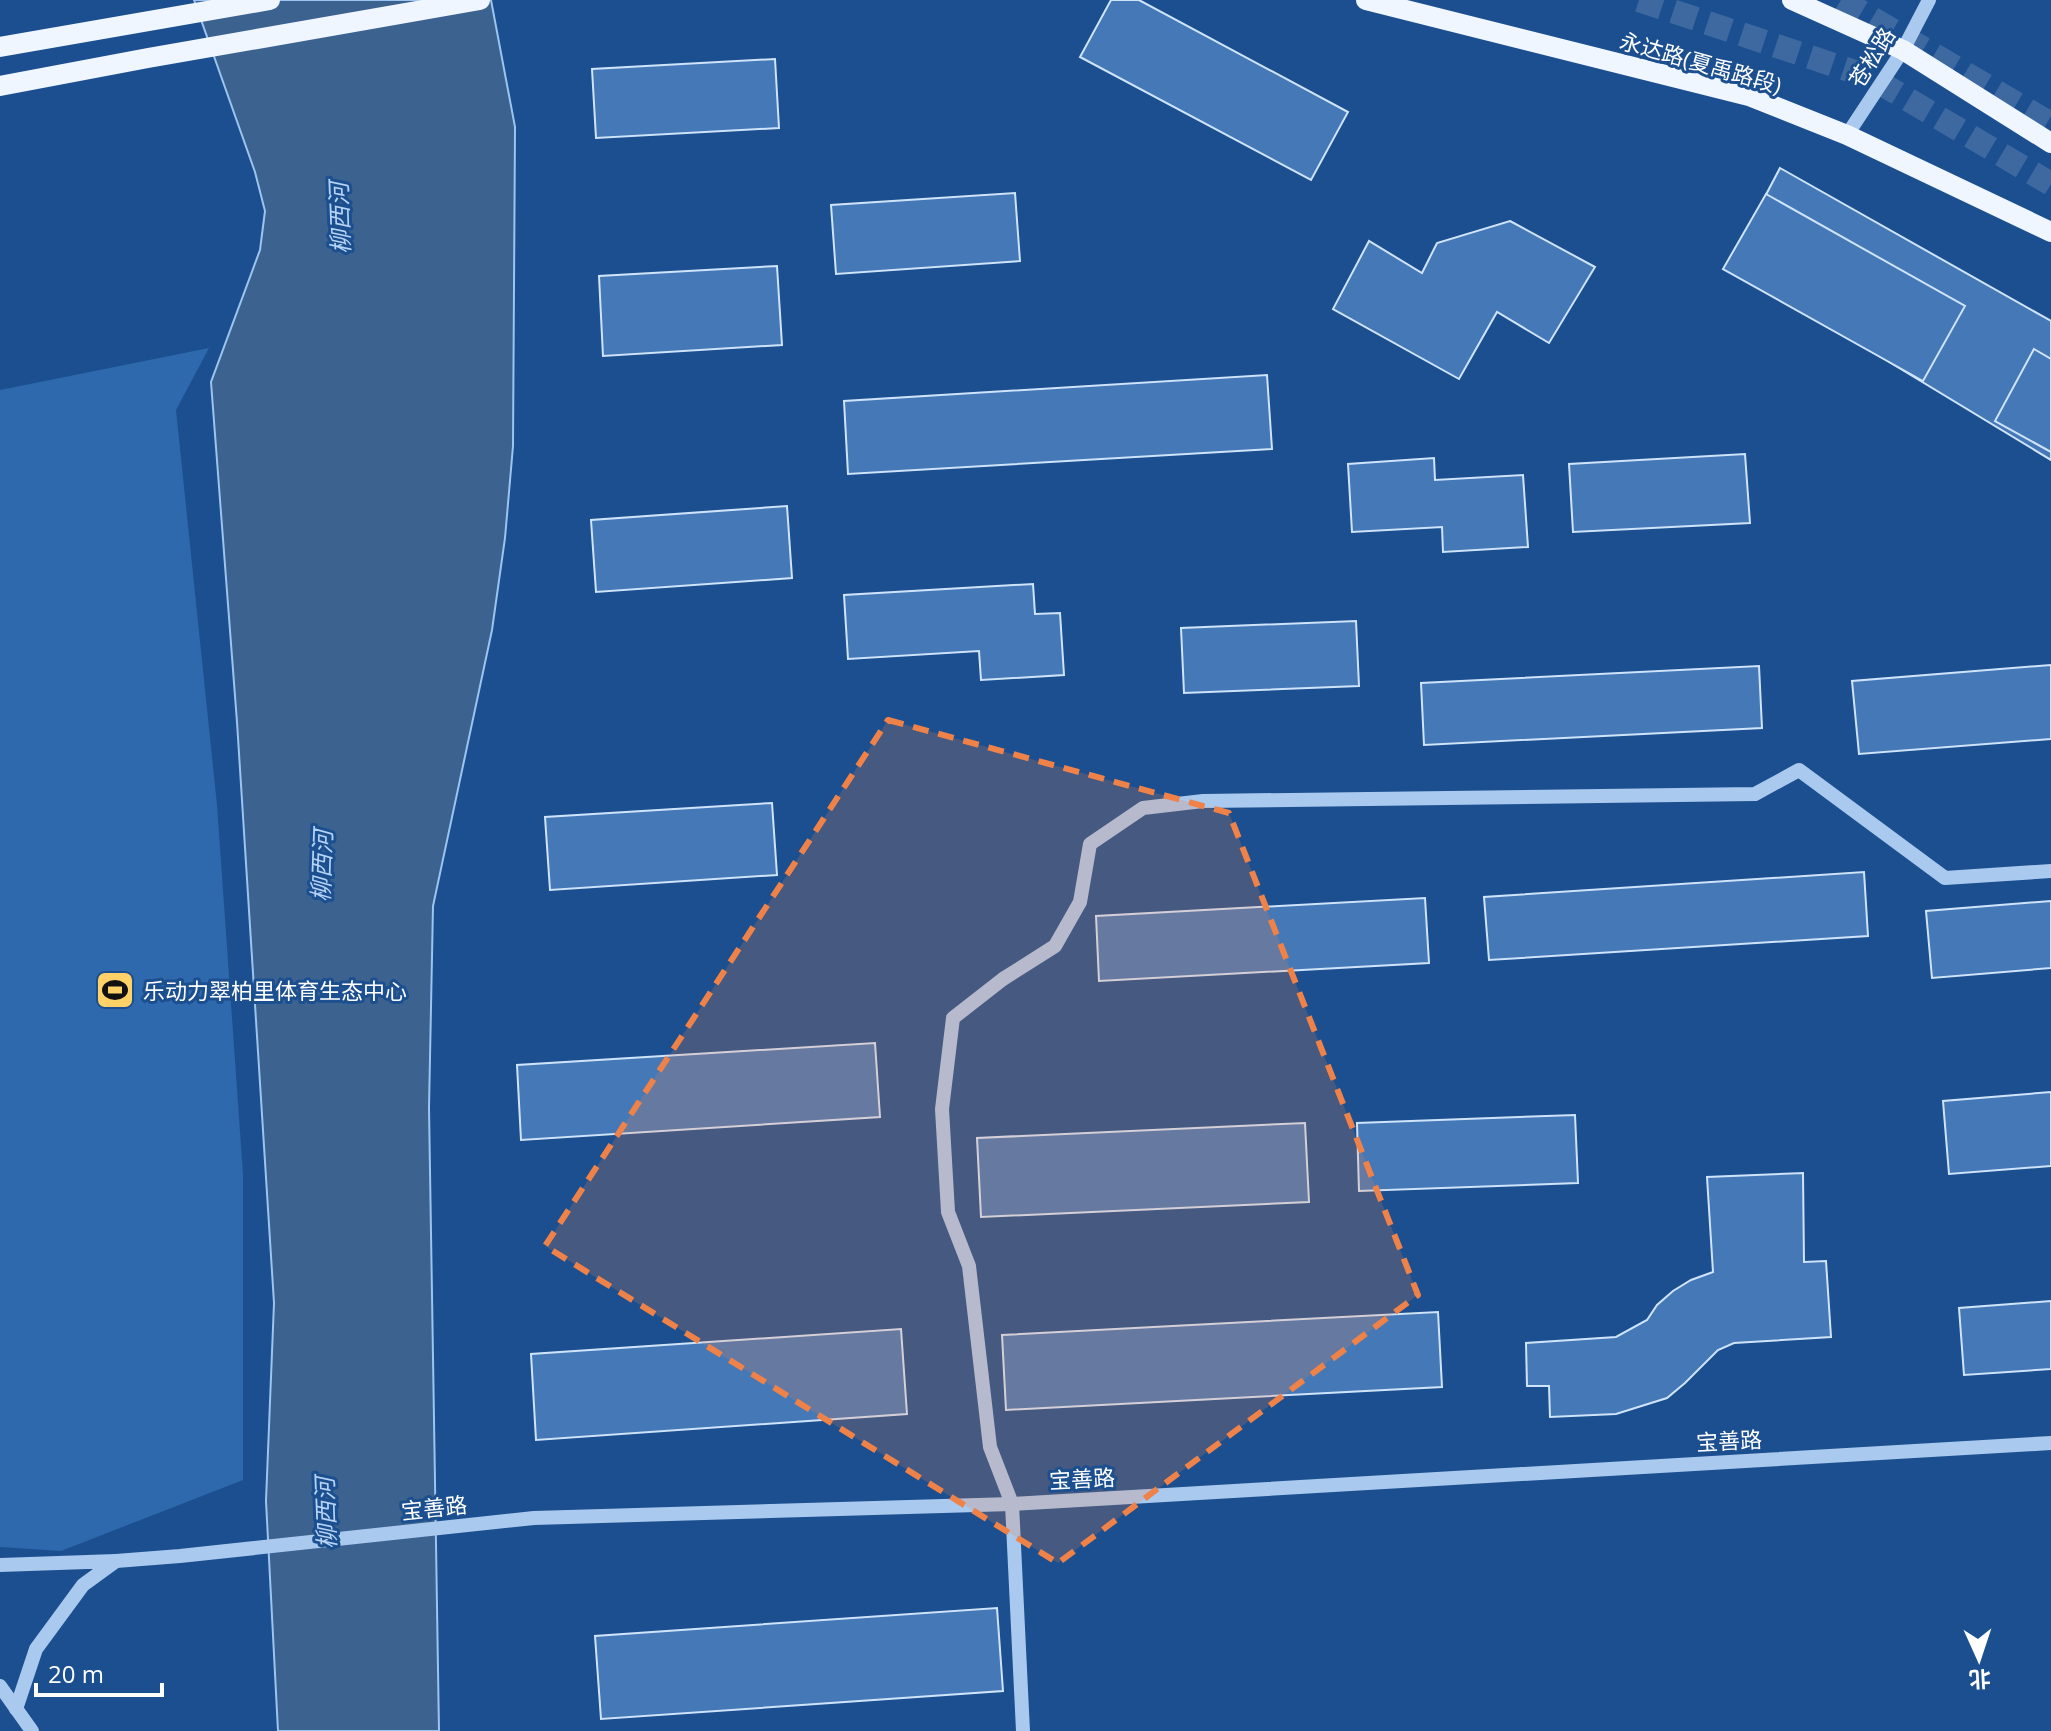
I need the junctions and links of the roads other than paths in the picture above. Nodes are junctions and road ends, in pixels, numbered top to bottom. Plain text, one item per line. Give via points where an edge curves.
1 (270, 0) edge
2 (480, 0) edge
3 (1366, 0) edge
4 (1792, 0) edge
5 (1929, 0) edge
6 (0, 47) edge
7 (1903, 50) junction
8 (0, 86) edge
9 (1847, 135) junction
10 (2051, 143) edge
11 (2051, 232) edge
12 (2051, 871) edge
13 (2051, 1443) edge
14 (1012, 1504) junction
15 (116, 1561) junction
16 (0, 1565) edge
17 (0, 1686) edge
18 (16, 1709) junction
19 (32, 1731) edge
20 (1023, 1731) edge

1 - 6 main road
2 - 8 main road
3 - 9 main road, 永达路(夏禹路段) via 1749,96
4 - 7 main road
5 - 7 street, 苍松路
7 - 9 street, 苍松路
7 - 10 main road
9 - 11 main road, 永达路(夏禹路段)
12 - 14 street via 1945,878 1799,770 1755,794 1203,801 1143,808 1090,844 1080,902 1055,946 953,1018 942,1109 948,1212 969,1266 990,1447
13 - 14 street, 宝善路
14 - 15 street, 宝善路 via 534,1518
14 - 20 street
15 - 16 street, 宝善路
15 - 18 street via 83,1585 36,1649
17 - 18 street
18 - 19 street

